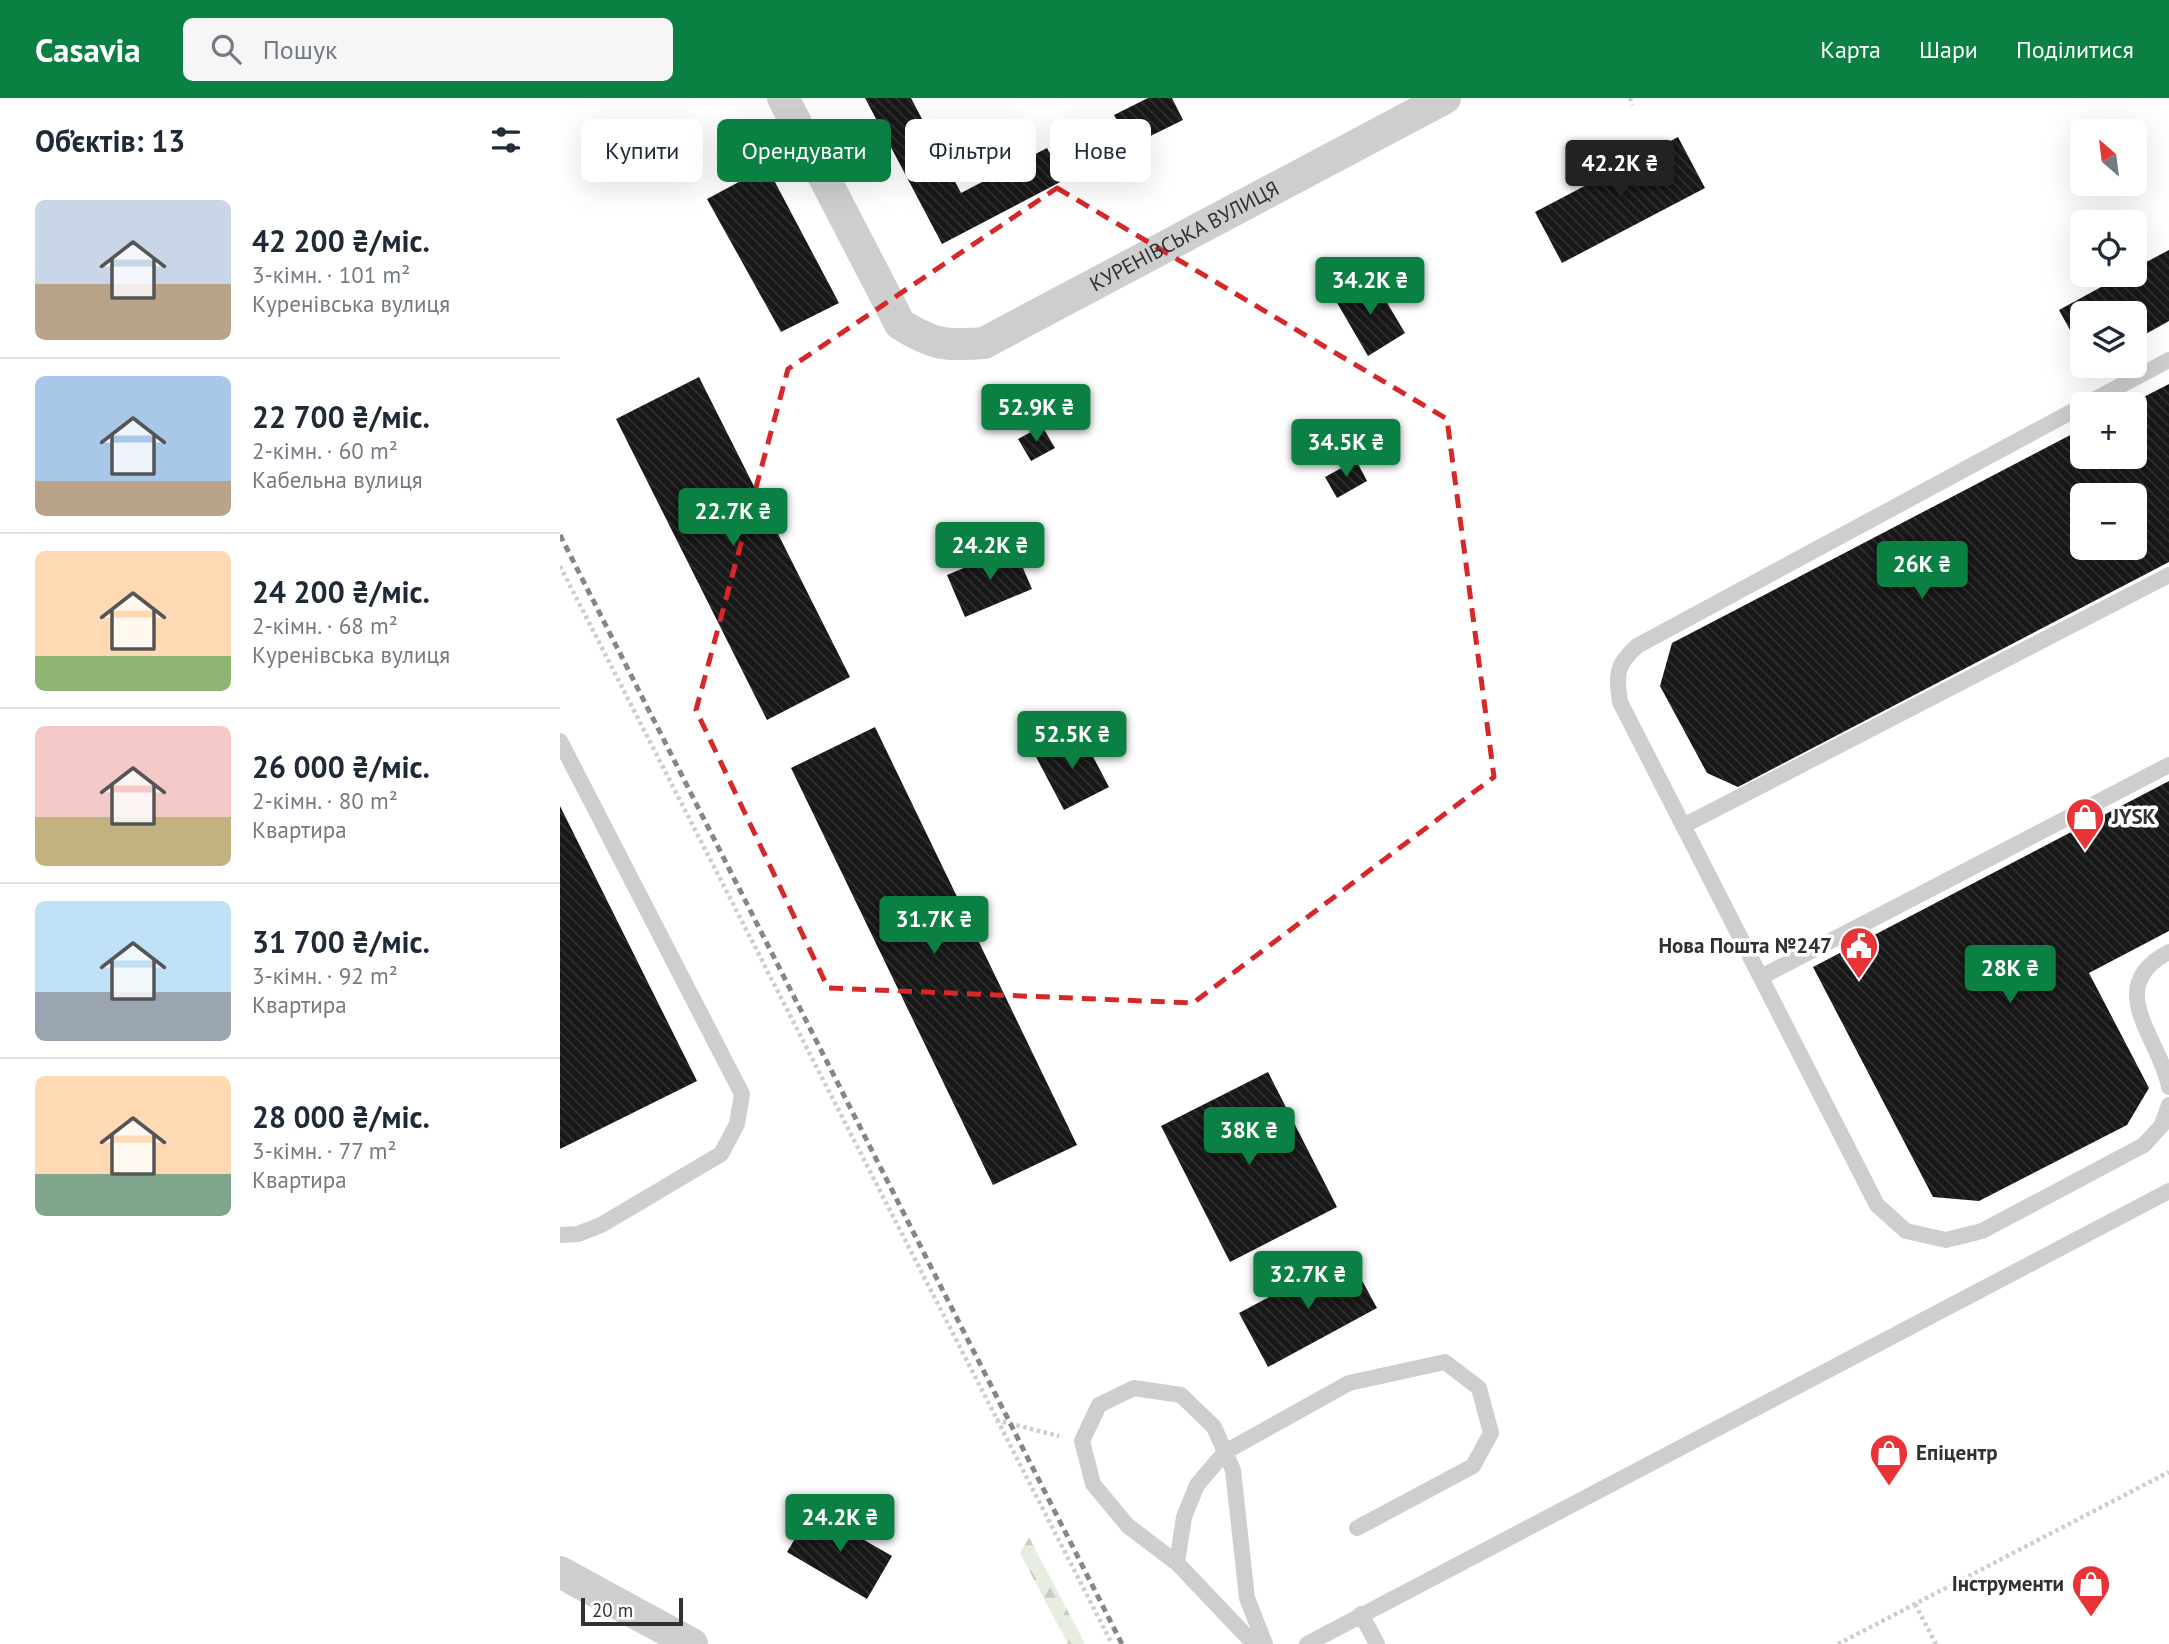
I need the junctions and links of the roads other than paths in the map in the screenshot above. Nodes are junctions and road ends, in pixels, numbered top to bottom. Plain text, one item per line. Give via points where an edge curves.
1 (783, 98) edge
2 (1445, 98) edge
3 (2169, 360) edge
4 (2109, 392) edge
5 (2070, 413) edge
6 (2169, 575) edge
7 (560, 741) edge
8 (2169, 765) edge
9 (1683, 826) junction
10 (2169, 952) edge
11 (1761, 976) junction
12 (2169, 1087) edge
13 (2169, 1105) edge
14 (2169, 1191) edge
15 (560, 1235) edge
16 (1225, 1452) junction
17 (1357, 1528) dead end
18 (1177, 1563) junction
19 (560, 1572) edge
20 (1361, 1614) junction
21 (692, 1644) edge
22 (1254, 1644) edge
23 (1265, 1644) edge
24 (1307, 1644) edge
25 (1377, 1644) edge

1 - 2 street, КУРЕНІВСЬКА ВУЛИЦЯ via 900,324 920,337 951,346 984,343
3 - 4 lane
5 - 9 lane via 1637,646 1623,659 1617,680 1620,702
6 - 9 lane
7 - 15 lane via 742,1094 737,1124 721,1154 601,1225
8 - 11 lane
9 - 11 lane
10 - 12 lane via 2141,977 2136,1000
11 - 13 lane via 1877,1205 1906,1231 1946,1240 1982,1231 2144,1145 2162,1125
14 - 20 lane
16 - 17 lane via 1349,1383 1445,1362 1479,1388 1491,1433 1473,1466
16 - 18 lane via 1197,1485 1184,1517
16 - 18 lane via 1214,1427 1181,1395 1134,1388 1099,1405 1082,1441 1093,1484 1128,1526
16 - 23 lane via 1233,1470 1248,1598
18 - 22 lane
19 - 21 street
20 - 24 lane
20 - 25 lane

